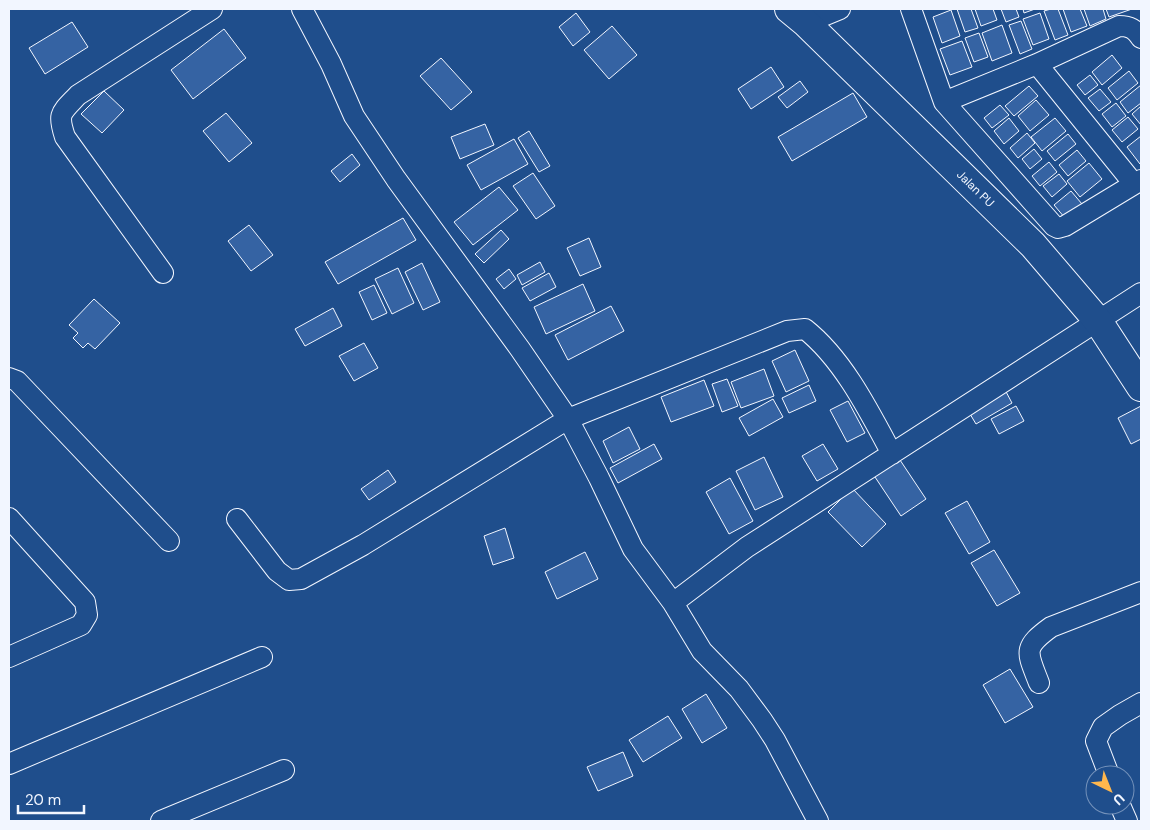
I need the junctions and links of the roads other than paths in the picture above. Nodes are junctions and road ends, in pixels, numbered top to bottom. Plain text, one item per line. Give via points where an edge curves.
1 (212, 9) edge
2 (302, 9) edge
3 (840, 9) edge
4 (911, 9) edge
5 (798, 14) edge
6 (1141, 38) edge
7 (1037, 64) junction
8 (944, 102) junction
9 (1138, 182) edge
10 (163, 273) dead end
11 (1141, 293) edge
12 (1098, 321) junction
13 (12, 383) edge
14 (1141, 387) edge
15 (568, 419) junction
16 (892, 454) junction
17 (237, 519) dead end
18 (9, 520) edge
19 (169, 541) dead end
20 (1141, 592) edge
21 (673, 603) junction
22 (9, 656) edge
23 (262, 657) dead end
24 (1039, 683) dead end
25 (1141, 703) edge
26 (9, 764) edge
27 (1105, 765) edge
28 (284, 770) dead end
29 (161, 821) edge
30 (818, 821) edge

1 - 10 street via 78,96 64,110 60,121 65,137
2 - 15 street via 354,116
3 - 5 street
4 - 8 street
5 - 12 street, Jalan PU via 1033,245
6 - 7 street via 1134,29 1119,26
7 - 8 street
7 - 9 street
8 - 9 street via 1058,228
11 - 12 street
12 - 14 street, Jalan PU
12 - 16 street
13 - 19 street
15 - 16 street via 787,331 804,329 821,342 863,400
15 - 17 street via 363,545 301,579 288,580 277,571
15 - 21 street via 633,549
16 - 21 street via 747,548
18 - 22 street via 85,602 87,615 81,625
20 - 24 street via 1051,627 1038,636 1028,654
21 - 30 street via 702,651 739,689 775,740
23 - 26 street
25 - 27 street via 1103,726 1096,741
28 - 29 street

